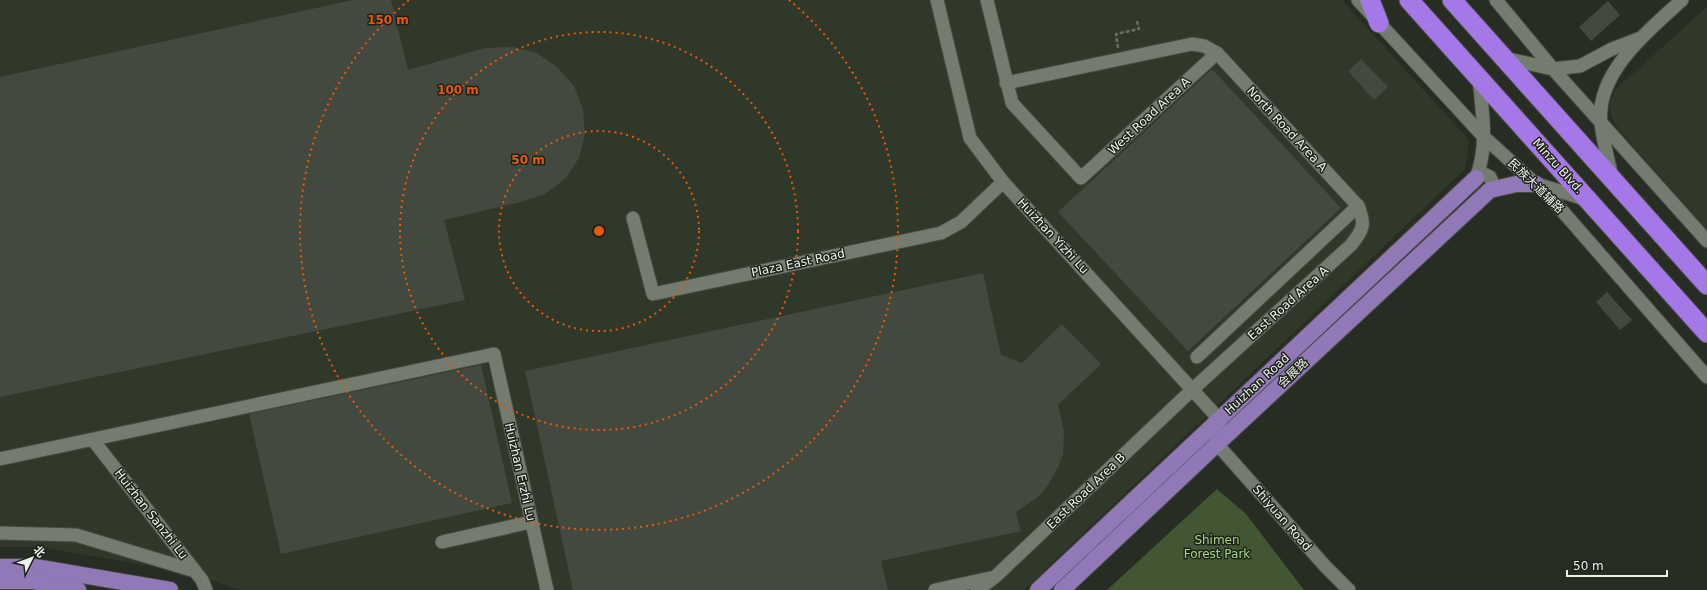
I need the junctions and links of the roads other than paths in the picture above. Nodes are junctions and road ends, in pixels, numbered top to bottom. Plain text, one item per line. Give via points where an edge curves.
1 (937, 0) edge
2 (987, 0) edge
3 (1358, 0) edge
4 (1370, 0) edge
5 (1409, 0) edge
6 (1452, 0) edge
7 (1460, 0) edge
8 (1496, 0) edge
9 (1682, 0) edge
10 (1379, 23) junction
11 (1640, 38) junction
12 (1217, 53) junction
13 (1503, 57) junction
14 (1553, 69) junction
15 (1479, 78) junction
16 (1006, 83) junction
17 (1600, 122) junction
18 (1484, 136) junction
19 (1476, 178) junction
20 (1613, 180) junction
21 (1003, 182) junction
22 (1536, 184) junction
23 (1490, 190) junction
24 (1588, 200) junction
25 (1358, 206) junction
26 (633, 218) dead end
27 (1707, 241) edge
28 (1707, 285) edge
29 (1707, 333) edge
30 (1197, 357) dead end
31 (1707, 377) edge
32 (1193, 389) junction
33 (1219, 420) junction
34 (93, 440) junction
35 (1217, 444) junction
36 (0, 459) edge
37 (532, 522) junction
38 (0, 533) edge
39 (442, 542) dead end
40 (1324, 566) junction
41 (0, 567) edge
42 (195, 571) junction
43 (995, 577) junction
44 (0, 581) edge
45 (78, 590) edge
46 (170, 590) edge
47 (206, 590) edge
48 (547, 590) edge
49 (935, 590) edge
50 (977, 590) edge
51 (1038, 590) edge
52 (1062, 590) edge
53 (1340, 590) edge
54 (1349, 590) edge

1 - 21 street, Huizhan Yizhi Lu via 970,138
2 - 16 street
3 - 10 street, 民族大道辅路
4 - 10 highway
5 - 15 highway, Minzu Blvd.
6 - 13 highway
7 - 13 highway
8 - 14 street
9 - 11 street
10 - 18 street, 民族大道辅路
11 - 14 street via 1580,66
11 - 17 street via 1610,76
12 - 16 street via 1204,46 1192,44
12 - 16 street, West Road Area A via 1082,178 1012,103
12 - 25 street, North Road Area A
13 - 14 street
13 - 20 highway
14 - 17 street
15 - 18 street
15 - 24 highway, Minzu Blvd.
17 - 20 street
17 - 27 street
18 - 19 street via 1482,162
18 - 22 street, 民族大道辅路
19 - 23 street via 1484,174 1490,177 1493,184
19 - 33 main road, Huizhan Road
20 - 28 highway
21 - 26 street, Plaza East Road via 961,222 941,233 653,294
21 - 32 street, Huizhan Yizhi Lu
22 - 23 main road, 会展路 via 1516,184
22 - 24 street
22 - 31 street, 民族大道辅路
23 - 35 main road, 会展路
24 - 29 highway, Minzu Blvd.
25 - 30 street
25 - 32 street, East Road Area A via 1362,217 1361,232 1350,245
32 - 33 street, Huizhan Yizhi Lu
32 - 43 street, East Road Area B
33 - 35 street
33 - 51 main road, Huizhan Road
34 - 36 street
34 - 37 street, Huizhan Erzhi Lu via 494,354
34 - 42 street, Huizhan Sanzhi Lu
35 - 40 street, Shiyuan Road
35 - 52 main road, 会展路
37 - 39 street
37 - 48 street, Huizhan Erzhi Lu
38 - 42 street via 76,535
40 - 53 street
40 - 54 street, Shiyuan Road
41 - 46 main road via 35,567
42 - 47 street, Huizhan Sanzhi Lu
43 - 49 street
43 - 50 street, East Road Area B
44 - 45 main road via 34,581

